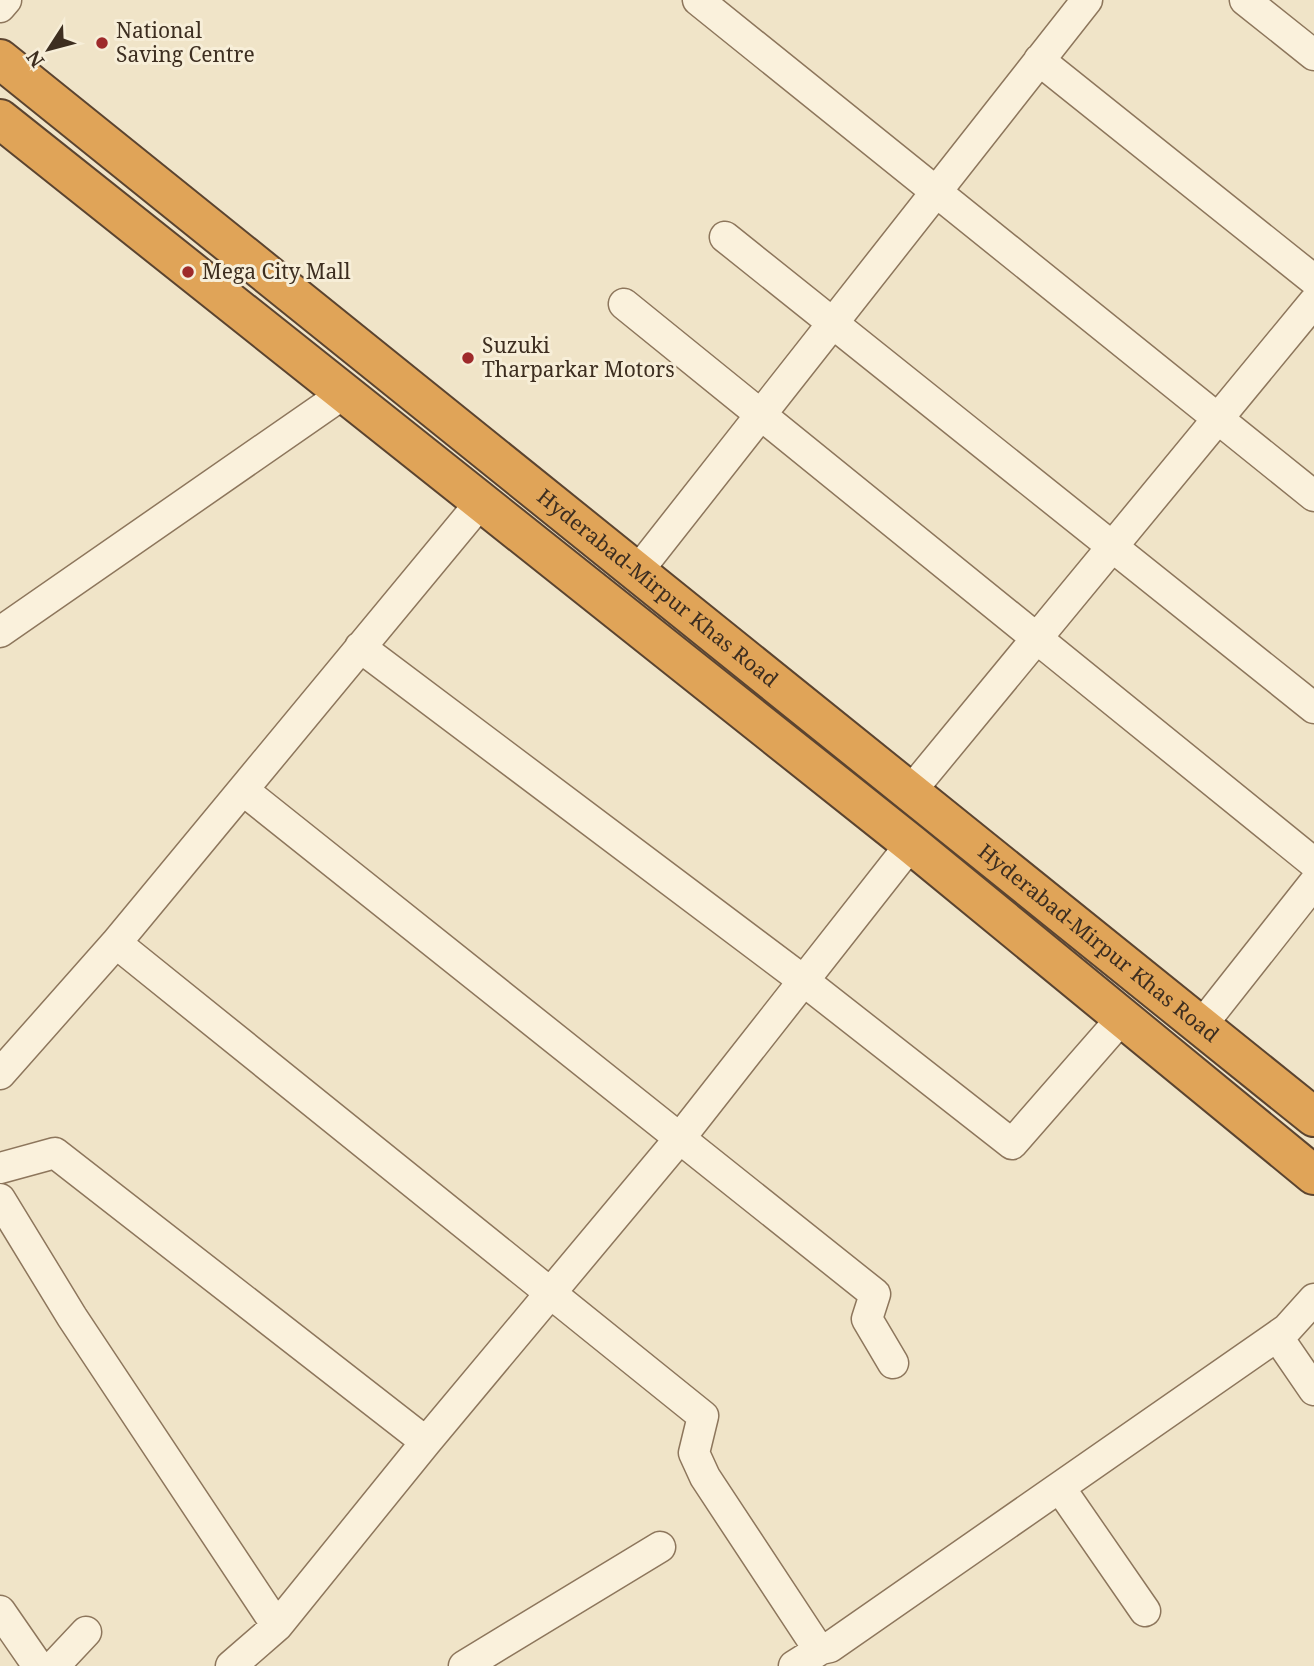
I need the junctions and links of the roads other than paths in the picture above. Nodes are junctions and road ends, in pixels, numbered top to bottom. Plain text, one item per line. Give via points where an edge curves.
1 (6, 0) edge
2 (698, 0) edge
3 (1087, 0) edge
4 (1245, 0) edge
5 (0, 7) edge
6 (1314, 55) edge
7 (0, 59) edge
8 (1039, 60) junction
9 (0, 119) edge
10 (936, 191) junction
11 (725, 237) dead end
12 (1314, 280) edge
13 (1314, 302) edge
14 (624, 304) dead end
15 (833, 323) junction
16 (343, 394) junction
17 (760, 414) junction
18 (1218, 418) junction
19 (1314, 496) edge
20 (481, 502) junction
21 (1112, 547) junction
22 (637, 572) junction
23 (0, 632) edge
24 (1037, 639) junction
25 (360, 648) junction
26 (1314, 708) edge
27 (243, 790) junction
28 (911, 792) junction
29 (911, 844) junction
30 (1314, 863) edge
31 (1314, 883) edge
32 (116, 943) junction
33 (804, 981) junction
34 (1122, 1018) junction
35 (1201, 1026) junction
36 (0, 1074) edge
37 (1314, 1117) edge
38 (680, 1138) junction
39 (0, 1168) edge
40 (1314, 1175) edge
41 (0, 1199) edge
42 (551, 1293) junction
43 (1314, 1299) edge
44 (1277, 1336) junction
45 (893, 1363) dead end
46 (1314, 1390) edge
47 (426, 1442) junction
48 (1060, 1488) junction
49 (660, 1547) dead end
50 (0, 1611) edge
51 (1145, 1611) dead end
52 (277, 1626) junction
53 (86, 1632) dead end
54 (821, 1649) junction
55 (38, 1666) edge
56 (54, 1666) edge
57 (231, 1666) edge
58 (464, 1666) edge
59 (794, 1666) edge

1 - 5 street
2 - 10 street
3 - 8 street
4 - 6 street
7 - 22 highway, Hyderabad-Mirpur Khas Road
8 - 10 street
8 - 12 street
9 - 16 highway, Hyderabad-Mirpur Khas Road
10 - 15 street
10 - 18 street
11 - 15 street
13 - 18 street
14 - 17 street
15 - 17 street
15 - 21 street
16 - 20 highway, Hyderabad-Mirpur Khas Road
16 - 23 street
17 - 22 street
17 - 24 street
18 - 19 street
18 - 21 street
20 - 25 street
20 - 29 highway, Hyderabad-Mirpur Khas Road
21 - 24 street
21 - 26 street
22 - 28 highway, Hyderabad-Mirpur Khas Road
24 - 28 street
24 - 30 street
25 - 27 street
25 - 33 street
27 - 32 street
27 - 38 street
28 - 35 highway, Hyderabad-Mirpur Khas Road
29 - 33 street
29 - 34 highway, Hyderabad-Mirpur Khas Road
31 - 35 street
32 - 36 street
32 - 42 street
33 - 34 street via 1012,1144
33 - 38 street
34 - 40 highway, Hyderabad-Mirpur Khas Road
35 - 37 highway, Hyderabad-Mirpur Khas Road
38 - 42 street
38 - 45 street via 875,1294 867,1319
39 - 47 street via 55,1153
41 - 52 street via 72,1317
42 - 47 street
42 - 54 street via 704,1416 694,1453 705,1477
43 - 44 street
44 - 46 street
44 - 48 street
47 - 52 street
48 - 51 street
48 - 54 street
49 - 58 street
50 - 55 street
52 - 57 street
53 - 56 street
54 - 59 street

